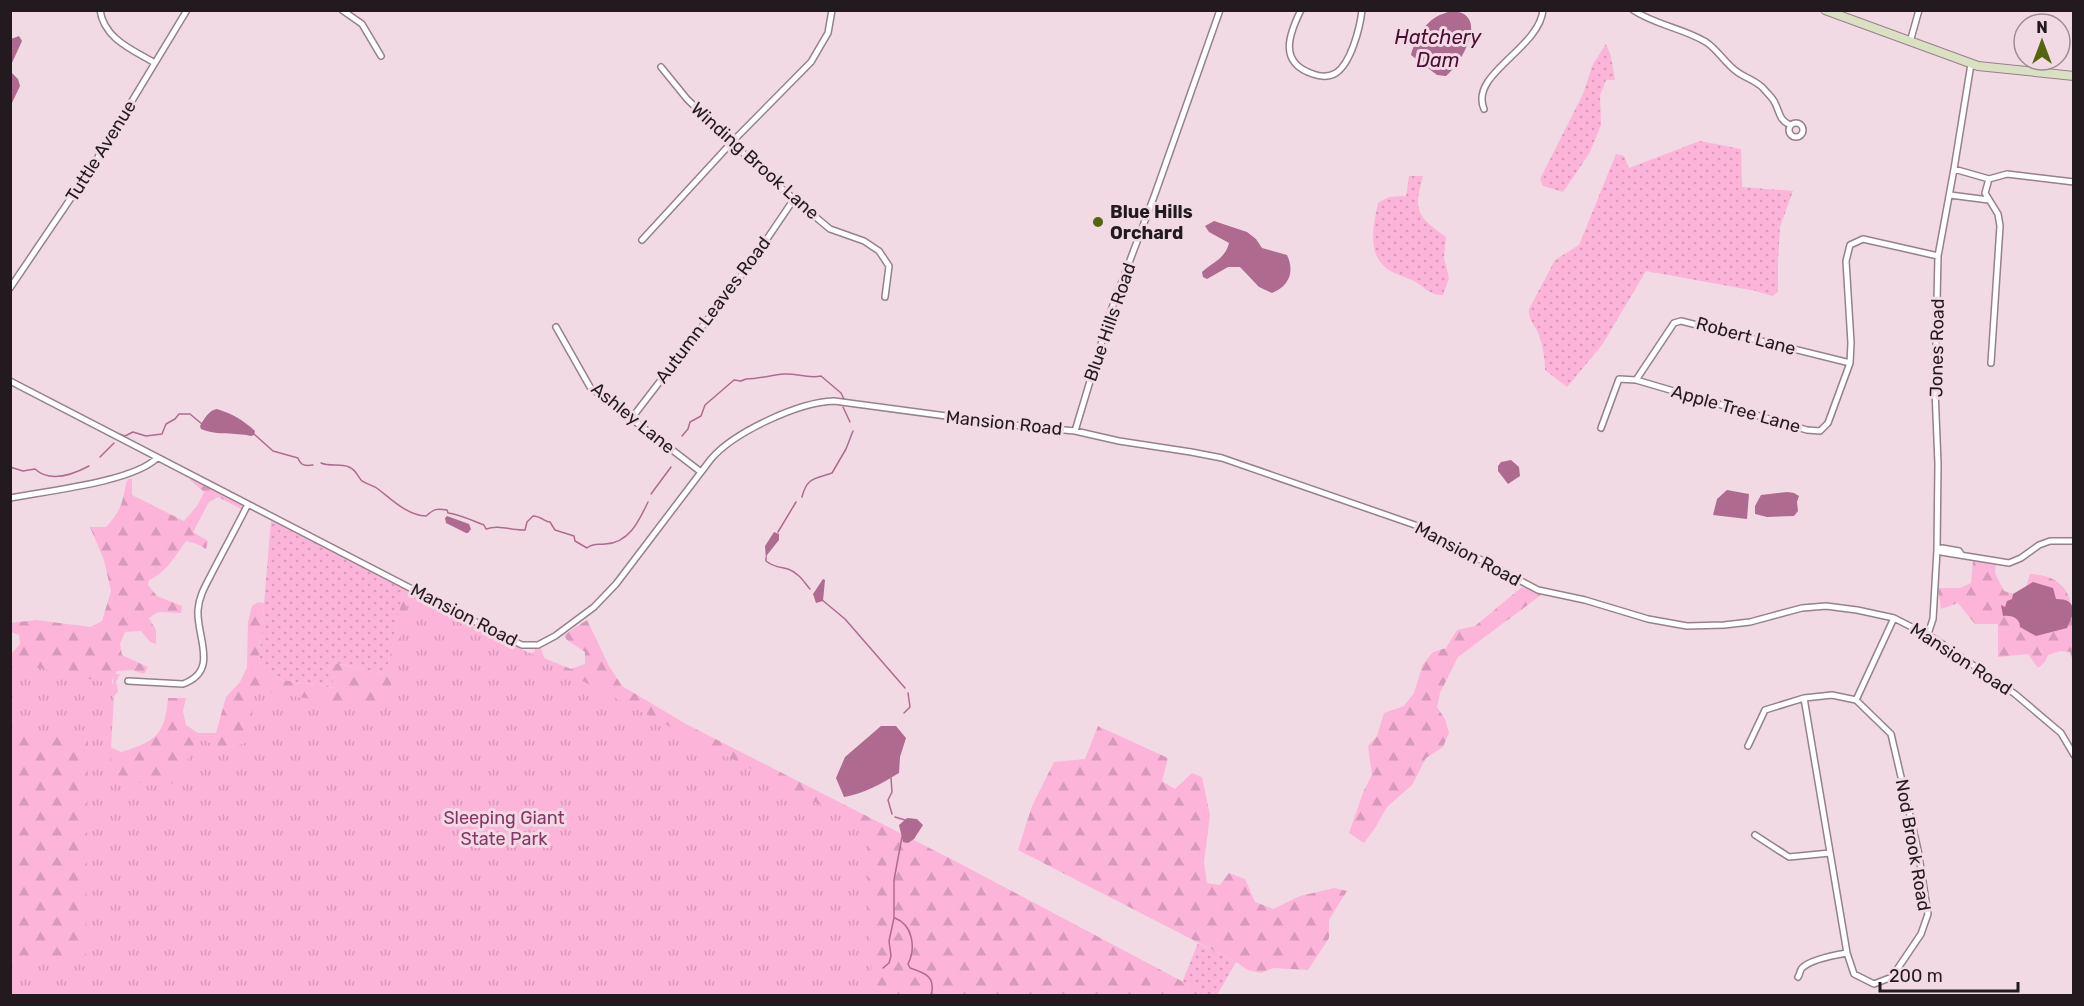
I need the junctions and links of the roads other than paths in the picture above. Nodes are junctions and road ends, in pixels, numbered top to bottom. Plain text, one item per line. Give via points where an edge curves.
1 (100, 10) edge
2 (187, 10) edge
3 (342, 10) edge
4 (831, 10) edge
5 (1220, 10) edge
6 (1301, 10) edge
7 (1362, 10) edge
8 (1544, 10) edge
9 (1633, 10) edge
10 (1825, 10) edge
11 (1919, 10) edge
12 (1910, 42) junction
13 (381, 56) dead end
14 (155, 63) junction
15 (1971, 64) junction
16 (661, 67) dead end
17 (2073, 76) edge
18 (1484, 109) dead end
19 (1790, 125) dead end
20 (733, 141) junction
21 (1954, 170) junction
22 (1989, 179) junction
23 (2073, 182) edge
24 (1950, 195) junction
25 (794, 199) junction
26 (1989, 200) junction
27 (642, 240) dead end
28 (1938, 256) junction
29 (10, 288) edge
30 (885, 297) dead end
31 (556, 327) dead end
32 (1850, 363) junction
33 (1991, 363) dead end
34 (1636, 380) junction
35 (10, 381) edge
36 (631, 419) junction
37 (1601, 428) dead end
38 (1075, 430) junction
39 (157, 458) junction
40 (700, 472) junction
41 (10, 498) edge
42 (248, 504) junction
43 (2073, 541) edge
44 (1938, 550) junction
45 (1894, 618) junction
46 (1928, 634) junction
47 (128, 681) dead end
48 (1804, 698) junction
49 (1856, 700) junction
50 (1748, 746) dead end
51 (2073, 755) edge
52 (1755, 835) dead end
53 (1830, 853) junction
54 (1847, 953) junction
55 (1798, 977) dead end

1 - 14 street via 106,29 119,42
2 - 14 street, Tuttle Avenue
3 - 13 street via 362,24
4 - 20 street via 828,33 812,62
5 - 38 street, Blue Hills Road via 1112,308
6 - 7 street via 1289,54 1301,70 1329,76 1344,65 1356,39
8 - 18 street via 1532,38 1487,83 1481,103
9 - 19 street via 1706,42 1738,73 1762,87 1783,122
10 - 12 street
11 - 12 street
12 - 15 street
14 - 29 street, Tuttle Avenue via 92,167
15 - 17 street
15 - 21 street, Jones Road
16 - 20 street, Winding Brook Lane via 687,99
20 - 25 street, Winding Brook Lane
20 - 27 street
21 - 22 street
21 - 24 street, Jones Road
22 - 23 street via 2007,174
22 - 26 street via 1985,193
24 - 26 street
24 - 28 street, Jones Road
25 - 30 street, Winding Brook Lane via 830,229 879,251 889,266
25 - 36 street, Autumn Leaves Road via 742,276
26 - 33 street via 2000,226
28 - 32 street, Apple Tree Lane via 1863,239 1850,245 1846,261
28 - 44 street, Jones Road
31 - 36 street, Ashley Lane via 590,387
32 - 34 street, Robert Lane via 1681,321 1674,323
32 - 34 street, Apple Tree Lane via 1828,423 1820,431
34 - 37 street, Apple Tree Lane via 1619,379
35 - 39 street, Mansion Road
36 - 40 street, Ashley Lane
38 - 40 street, Mansion Road via 823,401 794,409 732,440
38 - 45 street, Mansion Road via 1236,462 1415,525 1538,590 1648,619 1687,626 1724,626 1820,606
39 - 41 street via 114,478
39 - 42 street, Mansion Road
40 - 42 street, Mansion Road via 602,599 555,636 532,646 506,638
42 - 47 street via 199,602 204,652 200,672 183,684
43 - 44 street via 2050,541 2009,563
44 - 46 street, Jones Road via 1933,619
45 - 46 street, Mansion Road
45 - 49 street
46 - 51 street, Mansion Road via 2040,713 2061,733
48 - 49 street via 1832,695
48 - 50 street via 1766,710
48 - 53 street, Nod Brook Road
49 - 54 street, Nod Brook Road via 1891,734 1918,850 1928,914 1921,934 1892,977 1874,984 1854,974
52 - 53 street via 1789,857
53 - 54 street, Nod Brook Road
54 - 55 street via 1807,965

